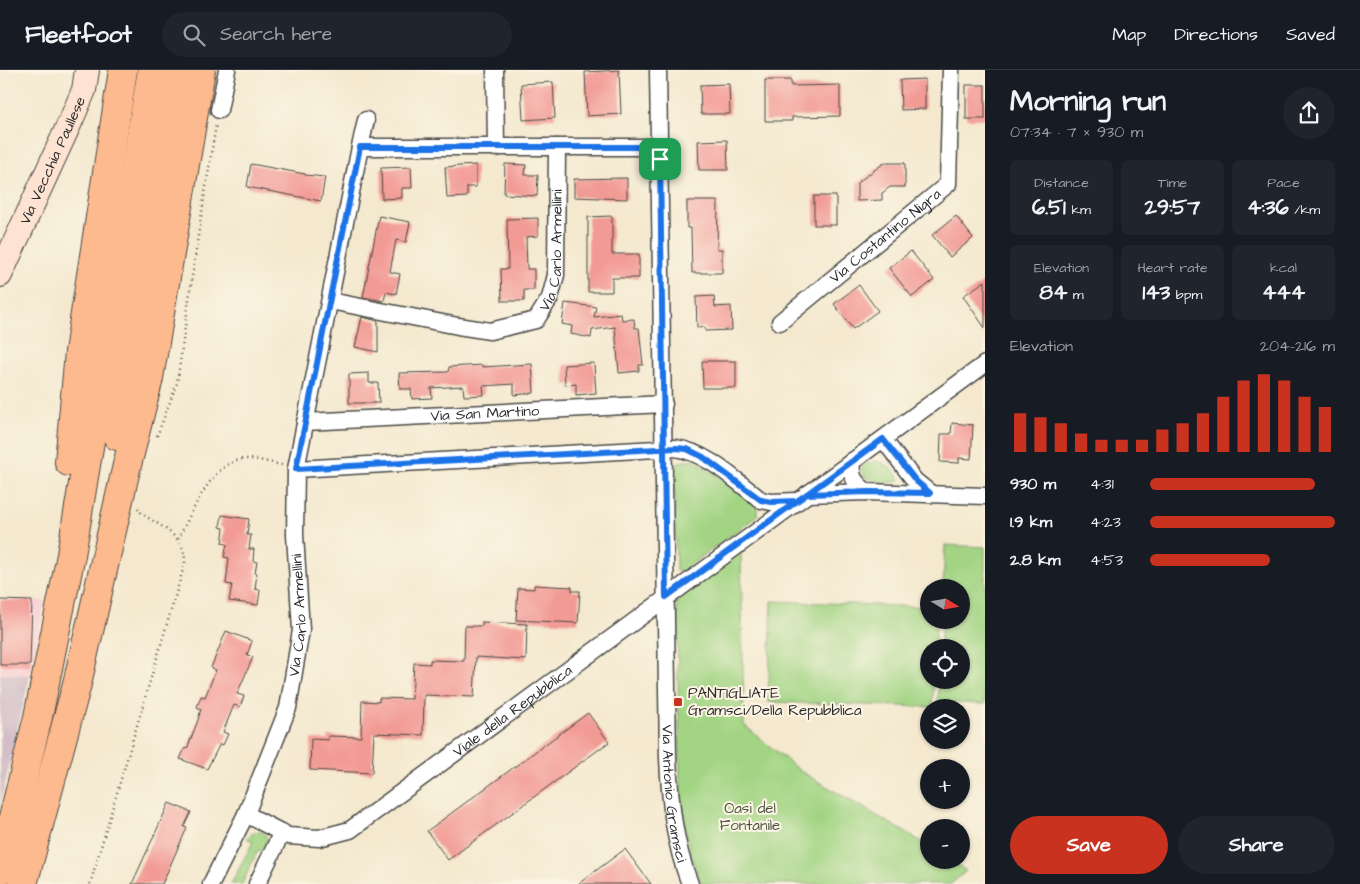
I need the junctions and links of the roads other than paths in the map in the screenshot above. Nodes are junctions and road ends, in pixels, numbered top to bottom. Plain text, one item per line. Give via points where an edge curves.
1 (87, 70) edge
2 (123, 70) edge
3 (152, 70) edge
4 (176, 70) edge
5 (201, 70) edge
6 (227, 70) edge
7 (494, 70) edge
8 (658, 70) edge
9 (951, 70) edge
10 (219, 110) road end
11 (366, 120) dead end
12 (360, 147) junction
13 (557, 147) junction
14 (659, 147) junction
15 (496, 148) junction
16 (0, 275) edge
17 (330, 301) junction
18 (780, 322) dead end
19 (985, 364) edge
20 (664, 404) junction
21 (305, 422) junction
22 (883, 439) junction
23 (663, 449) junction
24 (852, 461) junction
25 (296, 469) junction
26 (868, 492) junction
27 (930, 493) junction
28 (985, 496) edge
29 (802, 498) junction
30 (761, 500) junction
31 (764, 526) junction
32 (666, 597) junction
33 (246, 814) junction
34 (38, 828) junction
35 (282, 832) junction
36 (0, 839) edge
37 (0, 871) edge
38 (23, 884) edge
39 (211, 884) edge
40 (258, 884) edge
41 (690, 884) edge

1 - 16 street, Via Vecchia Paullese via 84,90
2 - 36 highway via 79,352 61,535
3 - 37 highway via 71,555 38,717
4 - 34 highway via 122,413 70,686
5 - 34 highway via 149,378 77,684
6 - 10 street
7 - 15 street
8 - 14 street, Via Antonio Gramsci
9 - 18 street, Via Costantino Nigra via 948,184
11 - 12 street, Via Carlo Armellini
12 - 15 street
12 - 17 street, Via Carlo Armellini
13 - 14 street
13 - 15 street
13 - 17 street, Via Carlo Armellini via 556,275 550,298 536,320 490,331
14 - 20 street, Via Antonio Gramsci
17 - 21 street, Via Carlo Armellini
19 - 22 street, Viale della Repubblica
20 - 21 street, Via San Martino
20 - 23 street, Via Antonio Gramsci
21 - 25 street, Via Carlo Armellini
22 - 24 street, Viale della Repubblica
22 - 27 street via 916,481
23 - 25 street
23 - 30 street via 696,452
23 - 32 street, Via Antonio Gramsci
24 - 26 street via 855,483
24 - 29 street, Viale della Repubblica
25 - 33 street, Via Carlo Armellini via 294,535 301,630 288,708
26 - 27 street
26 - 29 street
27 - 28 street
29 - 30 street
29 - 31 street, Viale della Repubblica
30 - 31 street
31 - 32 street, Viale della Repubblica
32 - 35 street, Viale della Repubblica via 350,830 319,838 288,836
32 - 41 street, Via Antonio Gramsci via 670,802 677,842
33 - 35 street, Viale della Repubblica
33 - 39 street, Via Carlo Armellini
34 - 38 highway
35 - 40 street

